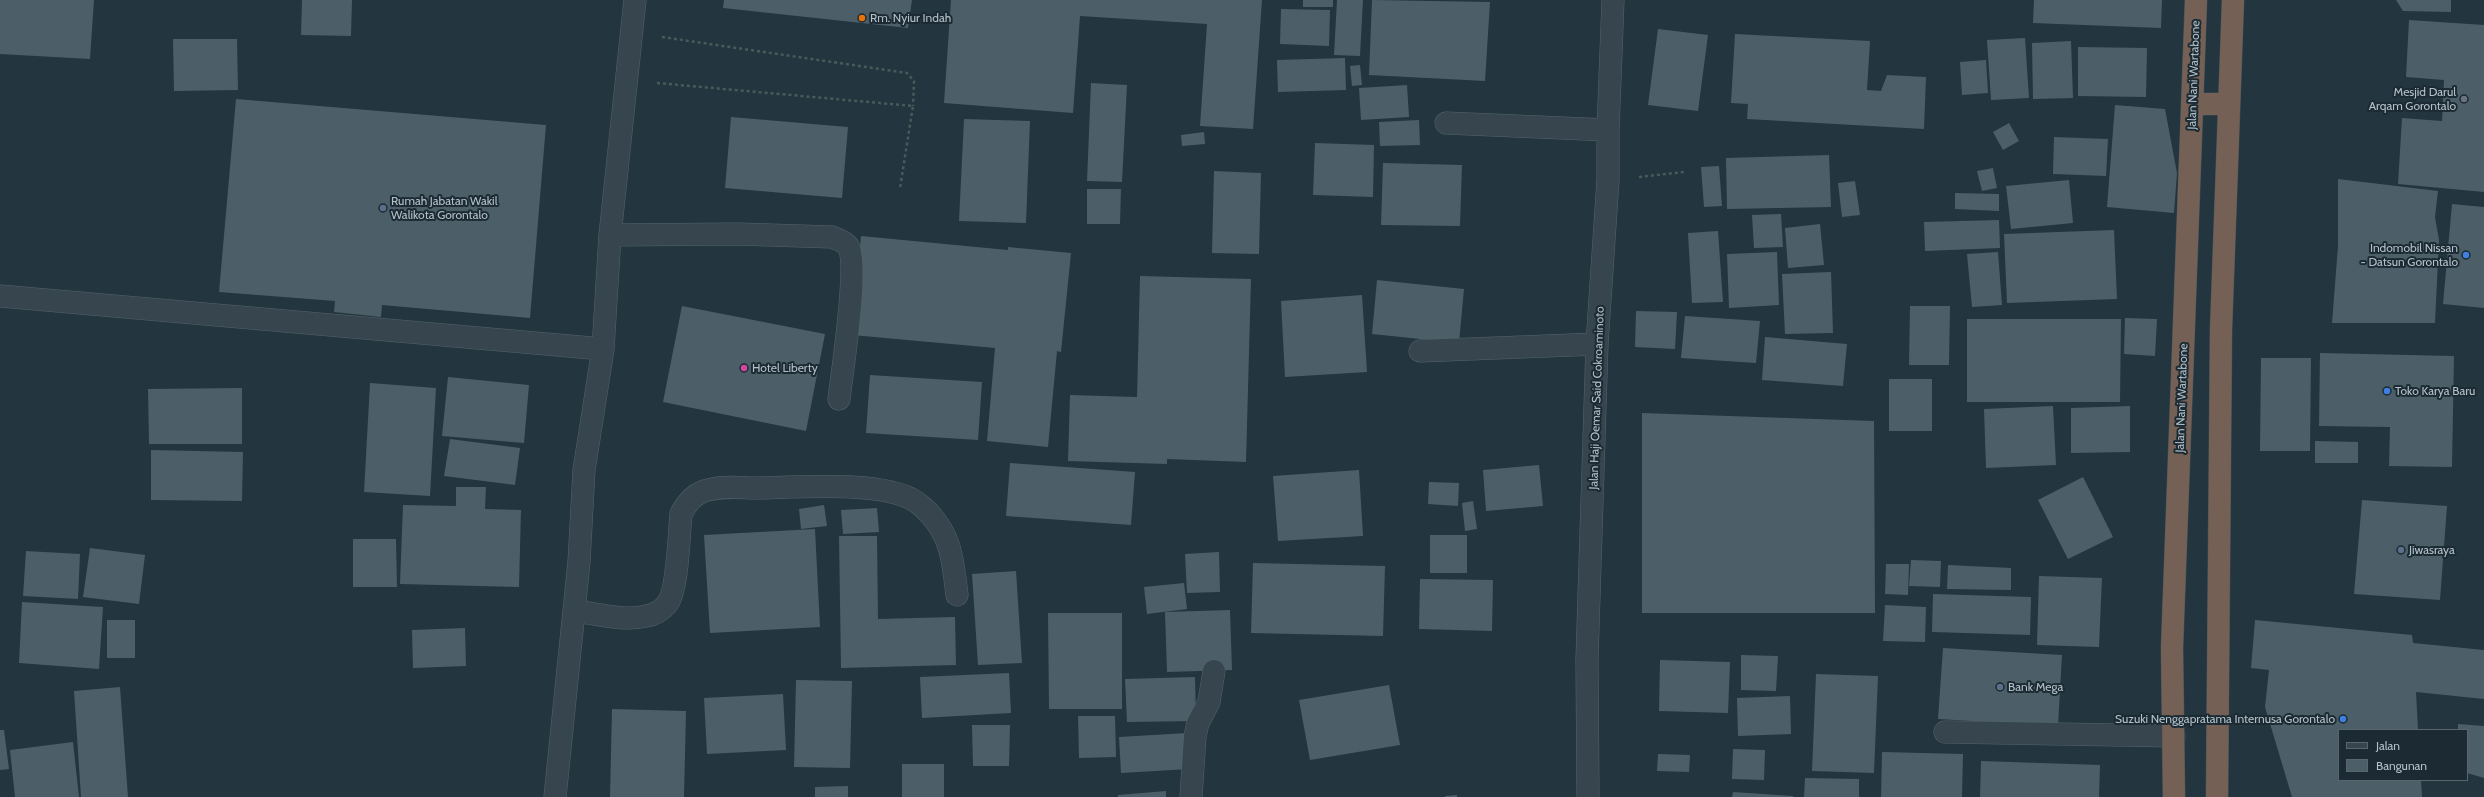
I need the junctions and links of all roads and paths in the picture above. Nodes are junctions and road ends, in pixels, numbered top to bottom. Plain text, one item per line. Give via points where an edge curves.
1 (635, 0) edge
2 (1613, 0) edge
3 (2196, 0) edge
4 (2233, 0) edge
5 (632, 32) junction
6 (627, 81) junction
7 (2192, 104) junction
8 (2229, 104) junction
9 (913, 106) junction
10 (1446, 123) dead end
11 (1608, 130) junction
12 (1684, 172) dead end
13 (1608, 180) junction
14 (900, 188) dead end
15 (610, 234) junction
16 (0, 296) edge
17 (1597, 344) junction
18 (603, 349) junction
19 (1420, 351) dead end
20 (839, 399) dead end
21 (957, 594) dead end
22 (574, 611) junction
23 (1214, 671) dead end
24 (1945, 732) dead end
25 (2174, 736) junction
26 (555, 797) edge
27 (1191, 797) edge
28 (1588, 797) edge
29 (2174, 797) edge
30 (2217, 797) edge

1 - 5 street
2 - 11 street, Jalan Haji Oemar Said Cokroaminoto
3 - 7 highway, Jalan Nani Wartabone
4 - 8 highway
5 - 6 street
5 - 9 path via 907,73 914,81
6 - 9 path
6 - 15 street
7 - 8 highway
7 - 25 highway, Jalan Nani Wartabone via 2172,648
8 - 30 highway via 2221,330
9 - 14 path
10 - 11 street
11 - 13 street, Jalan Haji Oemar Said Cokroaminoto
12 - 13 path
13 - 17 street, Jalan Haji Oemar Said Cokroaminoto
15 - 18 street
15 - 20 street via 738,234 832,237 842,241 848,246 852,259
16 - 18 street
17 - 19 street
17 - 28 street, Jalan Haji Oemar Said Cokroaminoto via 1587,660
18 - 22 street via 584,470
21 - 22 street via 953,559 947,538 929,512 908,497 873,489 716,488 694,497 686,504 681,514 674,587 668,603 658,612 646,616 626,617
22 - 26 street
23 - 27 street via 1208,702 1195,736
24 - 25 street
25 - 29 highway, Jalan Nani Wartabone

